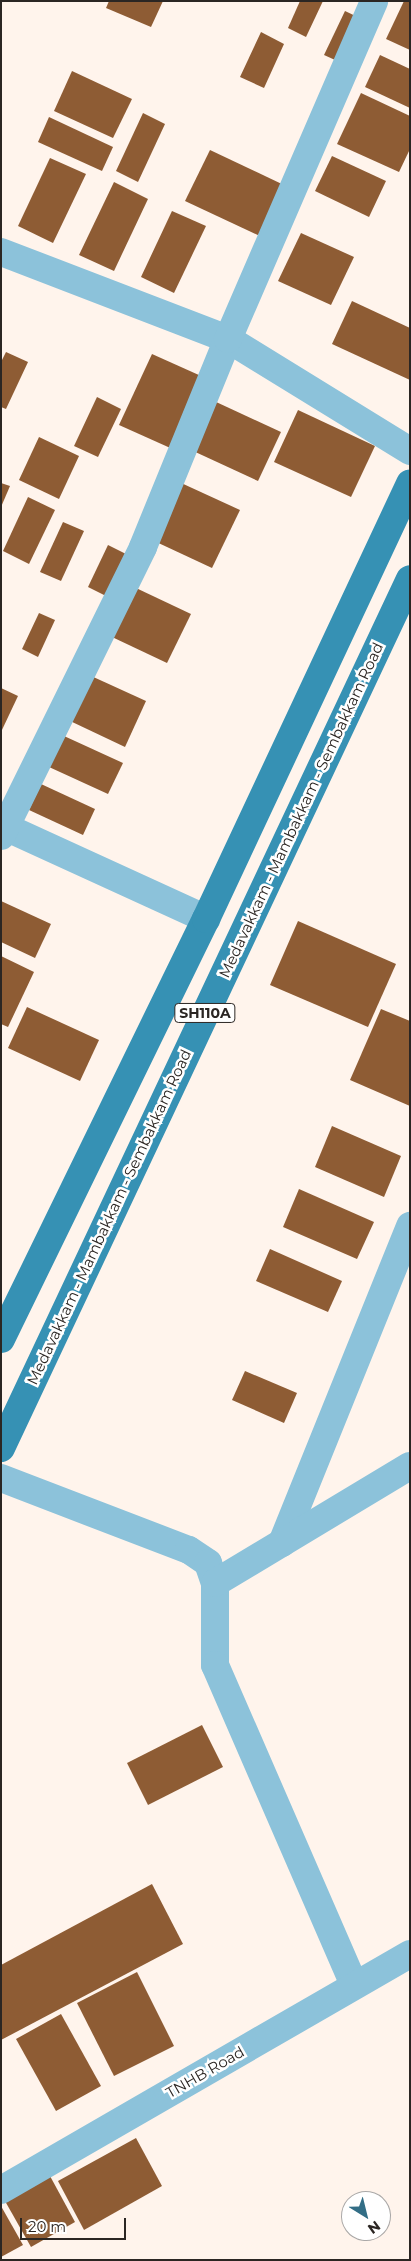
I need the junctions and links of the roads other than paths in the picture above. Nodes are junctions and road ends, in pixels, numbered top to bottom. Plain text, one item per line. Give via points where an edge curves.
1 (374, 1) edge
2 (1, 252) edge
3 (228, 339) junction
4 (410, 451) edge
5 (410, 483) edge
6 (410, 579) edge
7 (3, 829) edge
8 (206, 919) junction
9 (410, 1226) edge
10 (1, 1339) edge
11 (1, 1448) edge
12 (410, 1466) edge
13 (1, 1478) edge
14 (282, 1543) junction
15 (215, 1583) junction
16 (410, 1954) edge
17 (354, 1985) junction
18 (1, 2190) edge

1 - 3 street
2 - 3 street
3 - 4 street
3 - 7 street via 143,547
5 - 8 main road, SH110A
6 - 11 main road, Medavakkam - Mambakkam - Sembakkam Road / SH110A
7 - 8 street
8 - 10 main road, SH110A
9 - 14 street
12 - 14 street
13 - 15 street via 189,1550 208,1563
14 - 15 street
15 - 17 street via 216,1665
16 - 17 street, TNHB Road
17 - 18 street, TNHB Road

